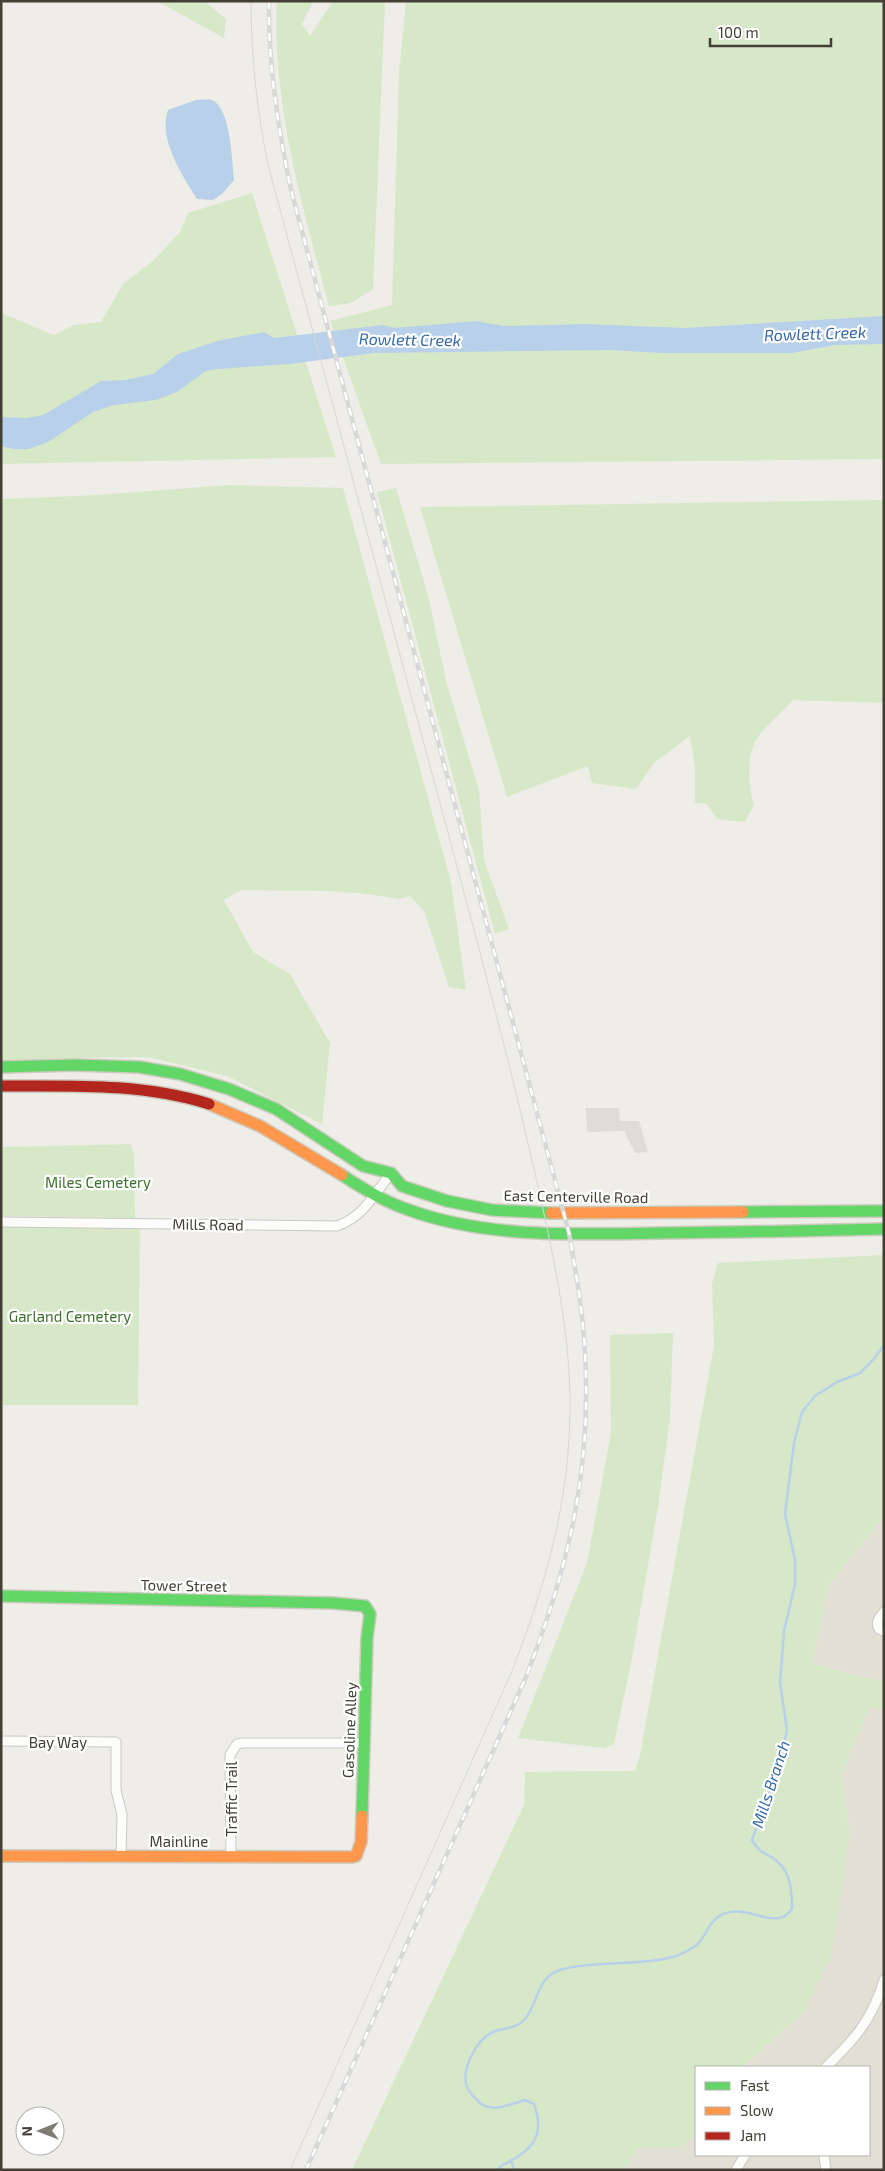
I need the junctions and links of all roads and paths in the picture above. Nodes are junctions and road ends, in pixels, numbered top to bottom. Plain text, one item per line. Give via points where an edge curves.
1 (1, 1067) edge
2 (1, 1086) edge
3 (391, 1173) junction
4 (374, 1195) junction
5 (466, 1205) junction
6 (884, 1210) edge
7 (825, 1211) junction
8 (665, 1212) junction
9 (1, 1222) edge
10 (468, 1226) junction
11 (884, 1230) edge
12 (825, 1231) junction
13 (665, 1233) junction
14 (1, 1596) edge
15 (365, 1606) joint
16 (884, 1612) edge
17 (881, 1629) edge
18 (1, 1741) edge
19 (364, 1743) junction
20 (1, 1856) edge
21 (121, 1856) junction
22 (231, 1856) junction
23 (356, 1856) joint
24 (884, 1980) edge
25 (827, 2066) edge
26 (744, 2156) edge
27 (824, 2156) edge
28 (736, 2170) edge
29 (826, 2170) edge

1 - 3 main road, East Centerville Road via 130,1067 180,1074 229,1088 276,1109 363,1166
2 - 4 main road via 137,1088 173,1093 220,1107 264,1128
3 - 4 street, Mills Road
3 - 5 main road, East Centerville Road via 402,1186
4 - 9 street, Mills Road via 360,1214 337,1226
4 - 10 main road via 401,1207
5 - 8 main road, East Centerville Road via 536,1213
5 - 10 main road
6 - 7 main road, East Centerville Road
7 - 8 main road, East Centerville Road
7 - 12 main road
8 - 13 main road
10 - 13 main road via 515,1232
11 - 12 main road
12 - 13 main road
14 - 15 main road, Tower Street
15 - 19 main road, Gasoline Alley via 370,1614
16 - 17 street via 878,1619
18 - 21 street, Bay Way via 116,1742 116,1790 122,1815
19 - 22 street, Traffic Trail via 237,1744 230,1755
19 - 23 main road, Gasoline Alley via 361,1842
20 - 21 main road, Mainline
21 - 22 main road, Mainline
22 - 23 main road, Mainline
24 - 25 street via 869,2017 857,2036
26 - 28 street
27 - 29 street

